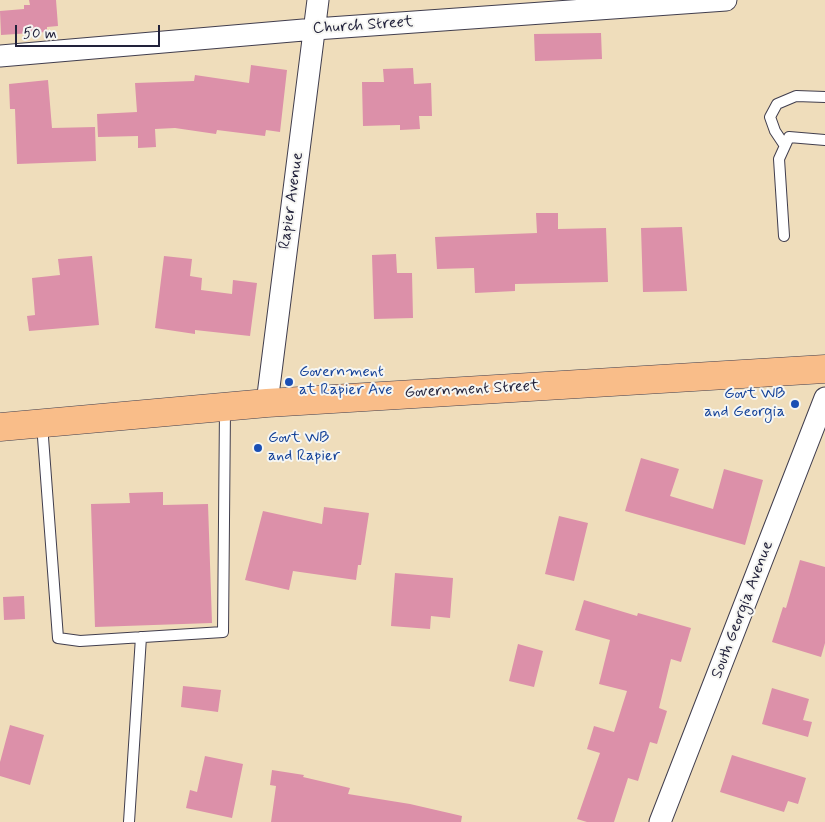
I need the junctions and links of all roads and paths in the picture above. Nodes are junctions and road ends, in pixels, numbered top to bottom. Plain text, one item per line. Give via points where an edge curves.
1 (318, 0) edge
2 (726, 0) edge
3 (314, 29) junction
4 (0, 56) edge
5 (825, 97) edge
6 (824, 141) edge
7 (785, 146) junction
8 (784, 236) dead end
9 (825, 369) edge
10 (825, 398) edge
11 (267, 403) junction
12 (225, 406) junction
13 (42, 423) junction
14 (0, 427) edge
15 (141, 637) junction
16 (129, 822) edge
17 (660, 822) edge

1 - 3 street, Rapier Avenue
2 - 3 street, Church Street
3 - 4 street, Church Street
3 - 11 street, Rapier Avenue
5 - 7 lane via 796,96 777,104 770,118
6 - 7 lane via 790,137
7 - 8 lane via 779,159
9 - 11 main road, Government Street
10 - 17 street, South Georgia Avenue
11 - 12 main road, Government Street
12 - 13 main road, Government Street
12 - 15 lane via 223,632
13 - 14 main road, Government Street
13 - 15 lane via 58,638 80,641
15 - 16 lane

